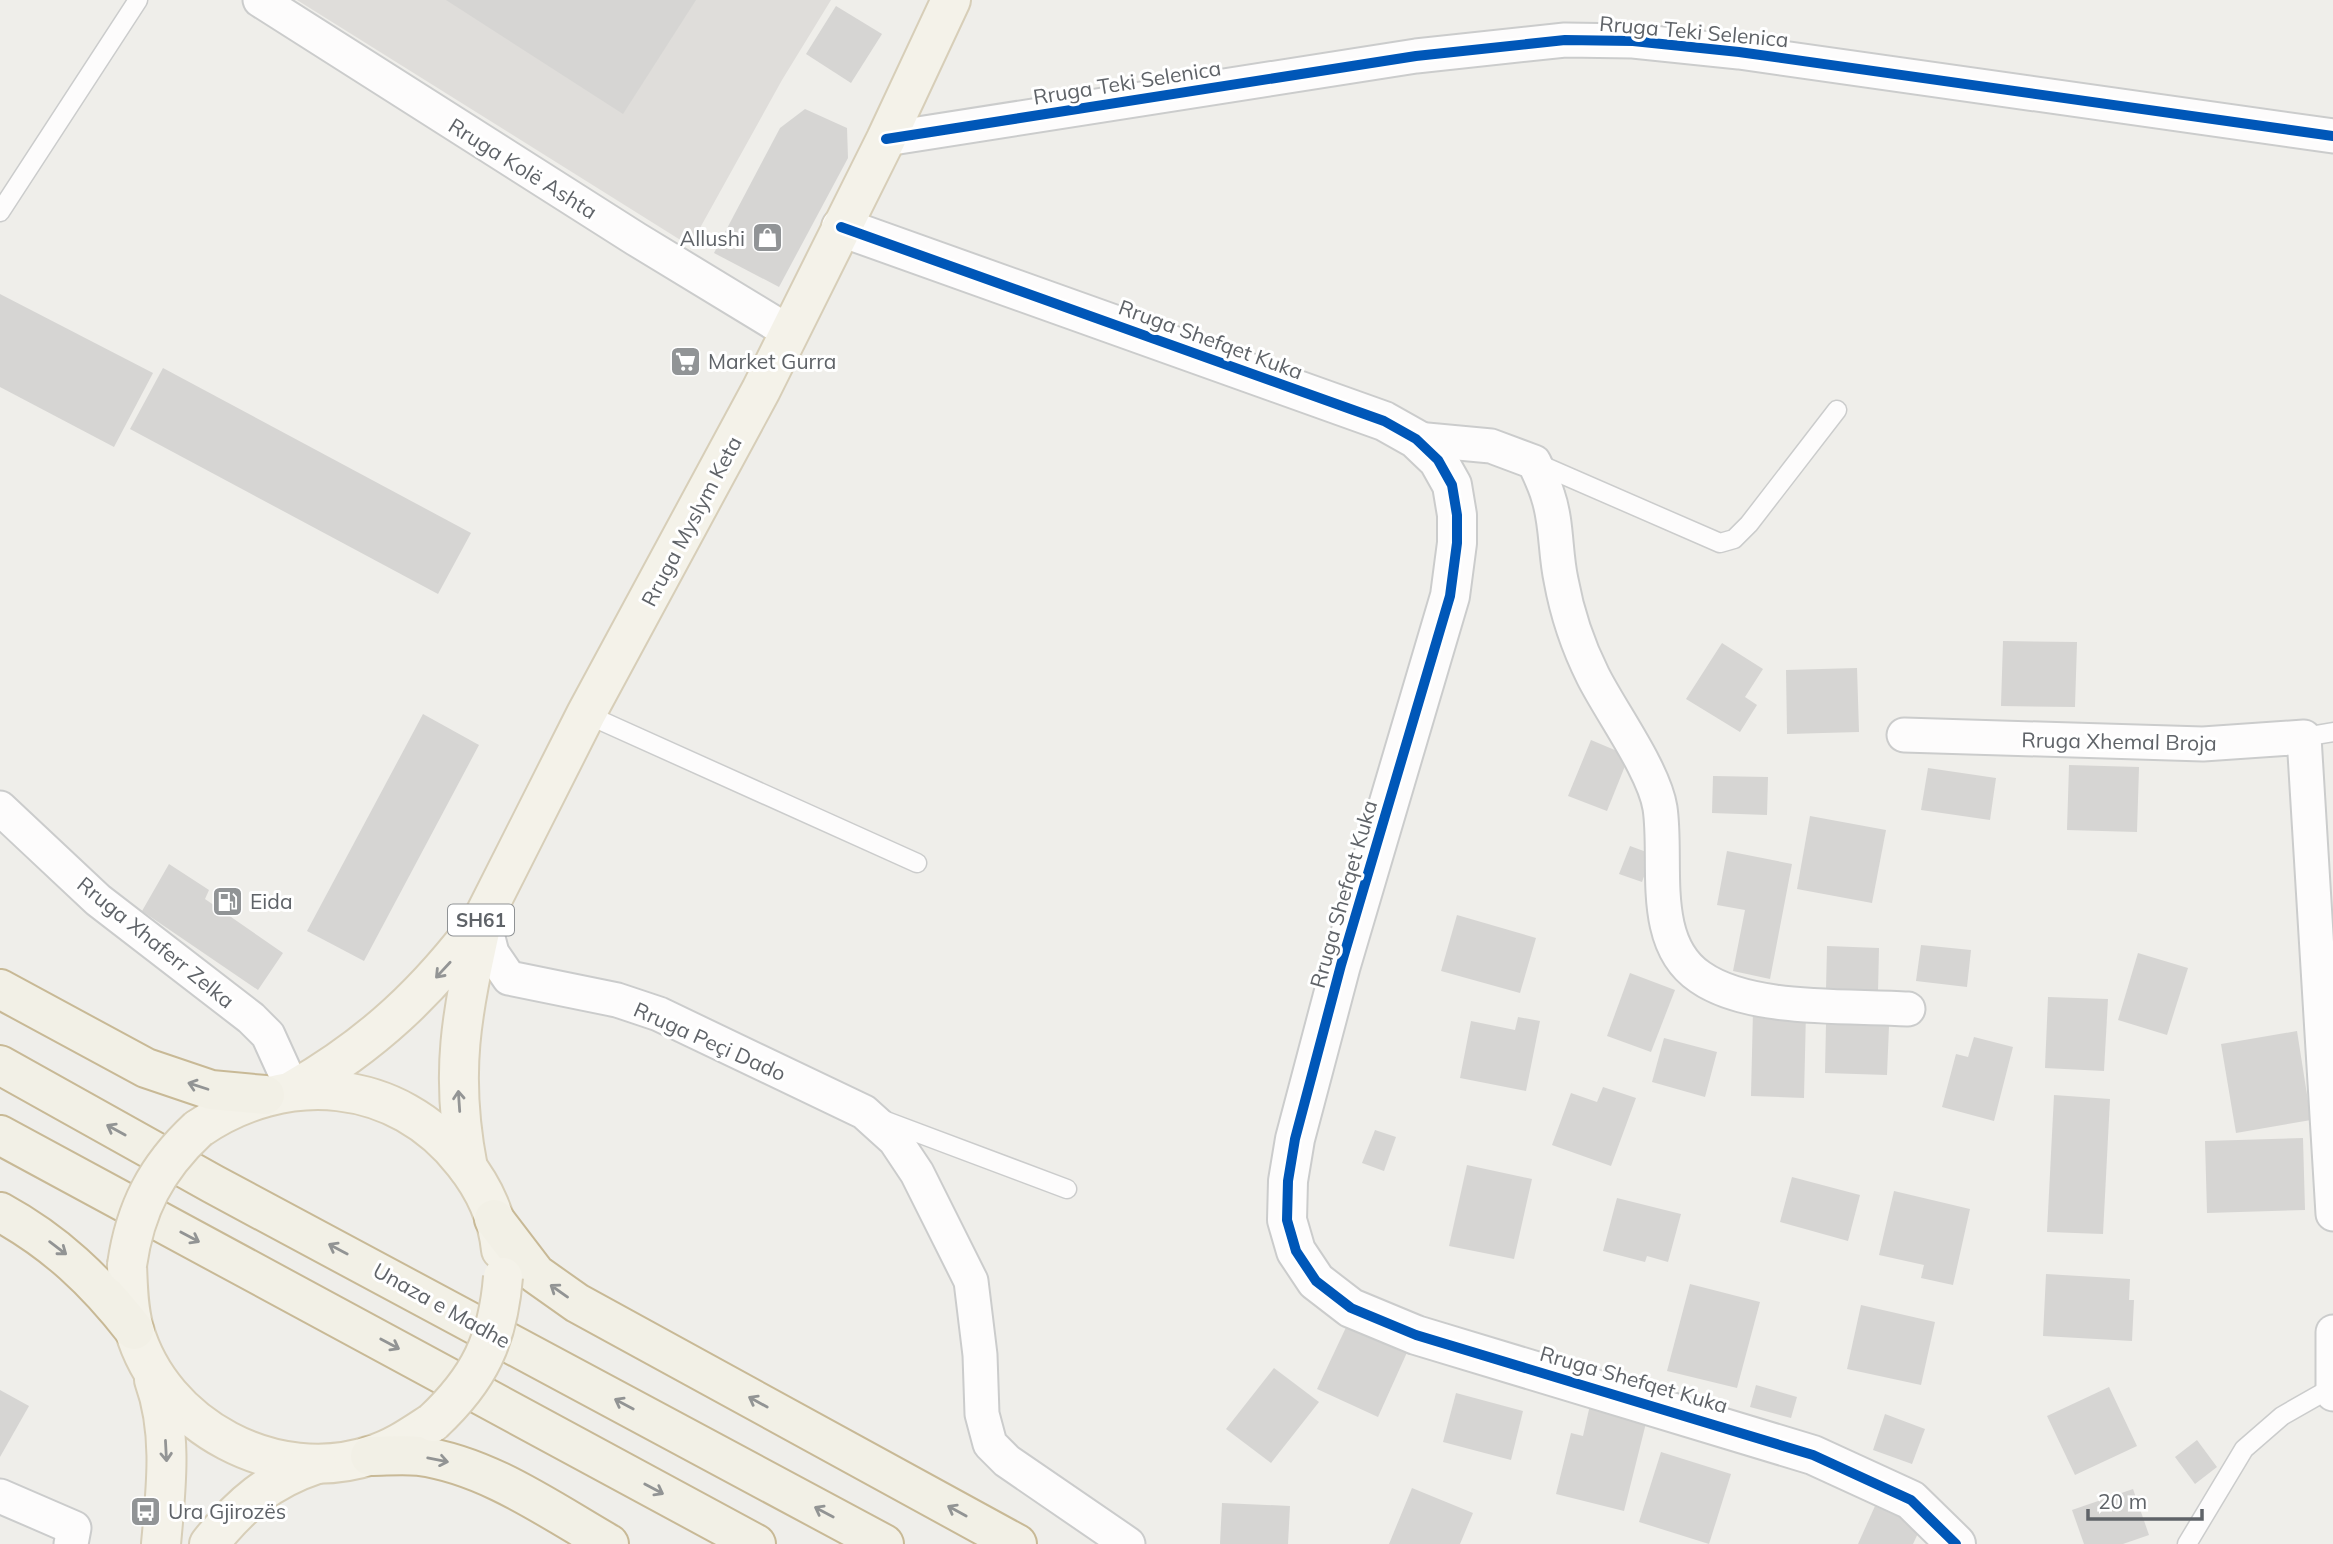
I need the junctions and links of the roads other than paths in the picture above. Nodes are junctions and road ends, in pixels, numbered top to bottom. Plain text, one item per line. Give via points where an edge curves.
1 (138, 0) edge
2 (260, 0) edge
3 (951, 0) edge
4 (2333, 136) edge
5 (886, 139) junction
6 (0, 212) edge
7 (841, 227) junction
8 (789, 332) junction
9 (1837, 410) dead end
10 (1416, 439) junction
11 (1534, 462) junction
12 (586, 714) junction
13 (2318, 734) edge
14 (1904, 735) dead end
15 (0, 808) edge
16 (917, 863) dead end
17 (483, 918) junction
18 (0, 989) edge
19 (1908, 1009) dead end
20 (0, 1065) edge
21 (279, 1093) junction
22 (864, 1112) junction
23 (0, 1135) edge
24 (468, 1168) junction
25 (1067, 1189) dead end
26 (0, 1212) edge
27 (2333, 1214) edge
28 (494, 1219) junction
29 (2333, 1332) edge
30 (141, 1346) junction
31 (2332, 1391) edge
32 (370, 1456) junction
33 (317, 1464) junction
34 (0, 1496) edge
35 (71, 1544) edge
36 (161, 1544) edge
37 (209, 1544) edge
38 (609, 1544) edge
39 (756, 1544) edge
40 (884, 1544) edge
41 (1017, 1544) edge
42 (1128, 1544) edge
43 (1956, 1544) edge
44 (2187, 1544) edge

1 - 6 lane
2 - 8 street, Rruga Kolë Ashta
3 - 5 main road, Rruga Myslym Keta
4 - 5 street, Rruga Teki Selenica via 1739,52 1633,41 1565,40 1416,56
5 - 7 main road, Rruga Myslym Keta
7 - 8 main road, Rruga Myslym Keta
7 - 10 street, Rruga Shefqet Kuka via 1384,421
8 - 12 main road, Rruga Myslym Keta
9 - 11 lane via 1749,524 1734,539 1720,543
10 - 11 street via 1491,446
10 - 43 street, Rruga Shefqet Kuka via 1438,460 1452,485 1457,515 1450,596 1341,965 1296,1139 1287,1220 1296,1251 1316,1281 1351,1308 1416,1335 1814,1455 1911,1500
11 - 19 street via 1549,498 1561,583 1574,631 1659,804 1666,921 1676,950 1698,976 1727,992 1766,1001
12 - 16 lane
12 - 17 main road, Rruga Myslym Keta
13 - 14 street, Rruga Xhemal Broja via 2203,744
13 - 27 street
15 - 21 street, Rruga Xhaferr Zelka via 98,900 268,1035
17 -> 21 main road, SH61 via 451,962 382,1030 340,1063
17 - 22 street, Rruga Peçi Dado via 492,953 509,978 617,1000 659,1014
24 -> 17 main road, SH61 via 457,1073 461,1023
21 -> 18 highway via 211,1090 146,1068
40 -> 20 highway, Unaza e Madhe
21 - 24 main road via 321,1089 391,1104 435,1132
21 - 30 main road, bridge via 239,1105 198,1129 156,1176 141,1204 127,1265 128,1297
22 - 25 lane, Rruga Peçi Dado
22 - 42 street, Rruga Peçi Dado via 895,1140 917,1173 971,1281 982,1415 990,1444 1007,1461
23 -> 39 highway
24 - 28 main road
26 -> 30 highway via 68,1256 97,1284
28 - 32 main road, bridge via 503,1277 500,1310 477,1372 433,1422
41 -> 28 highway via 577,1303 524,1261
29 - 31 street
30 - 33 main road via 166,1390 188,1415 239,1448 264,1457
30 -> 36 main road via 161,1400 165,1434
31 - 44 lane via 2282,1416 2244,1449
32 - 33 main road
32 -> 38 highway via 419,1456 469,1470
33 - 37 main road via 286,1474 258,1492
34 - 35 street via 74,1528

